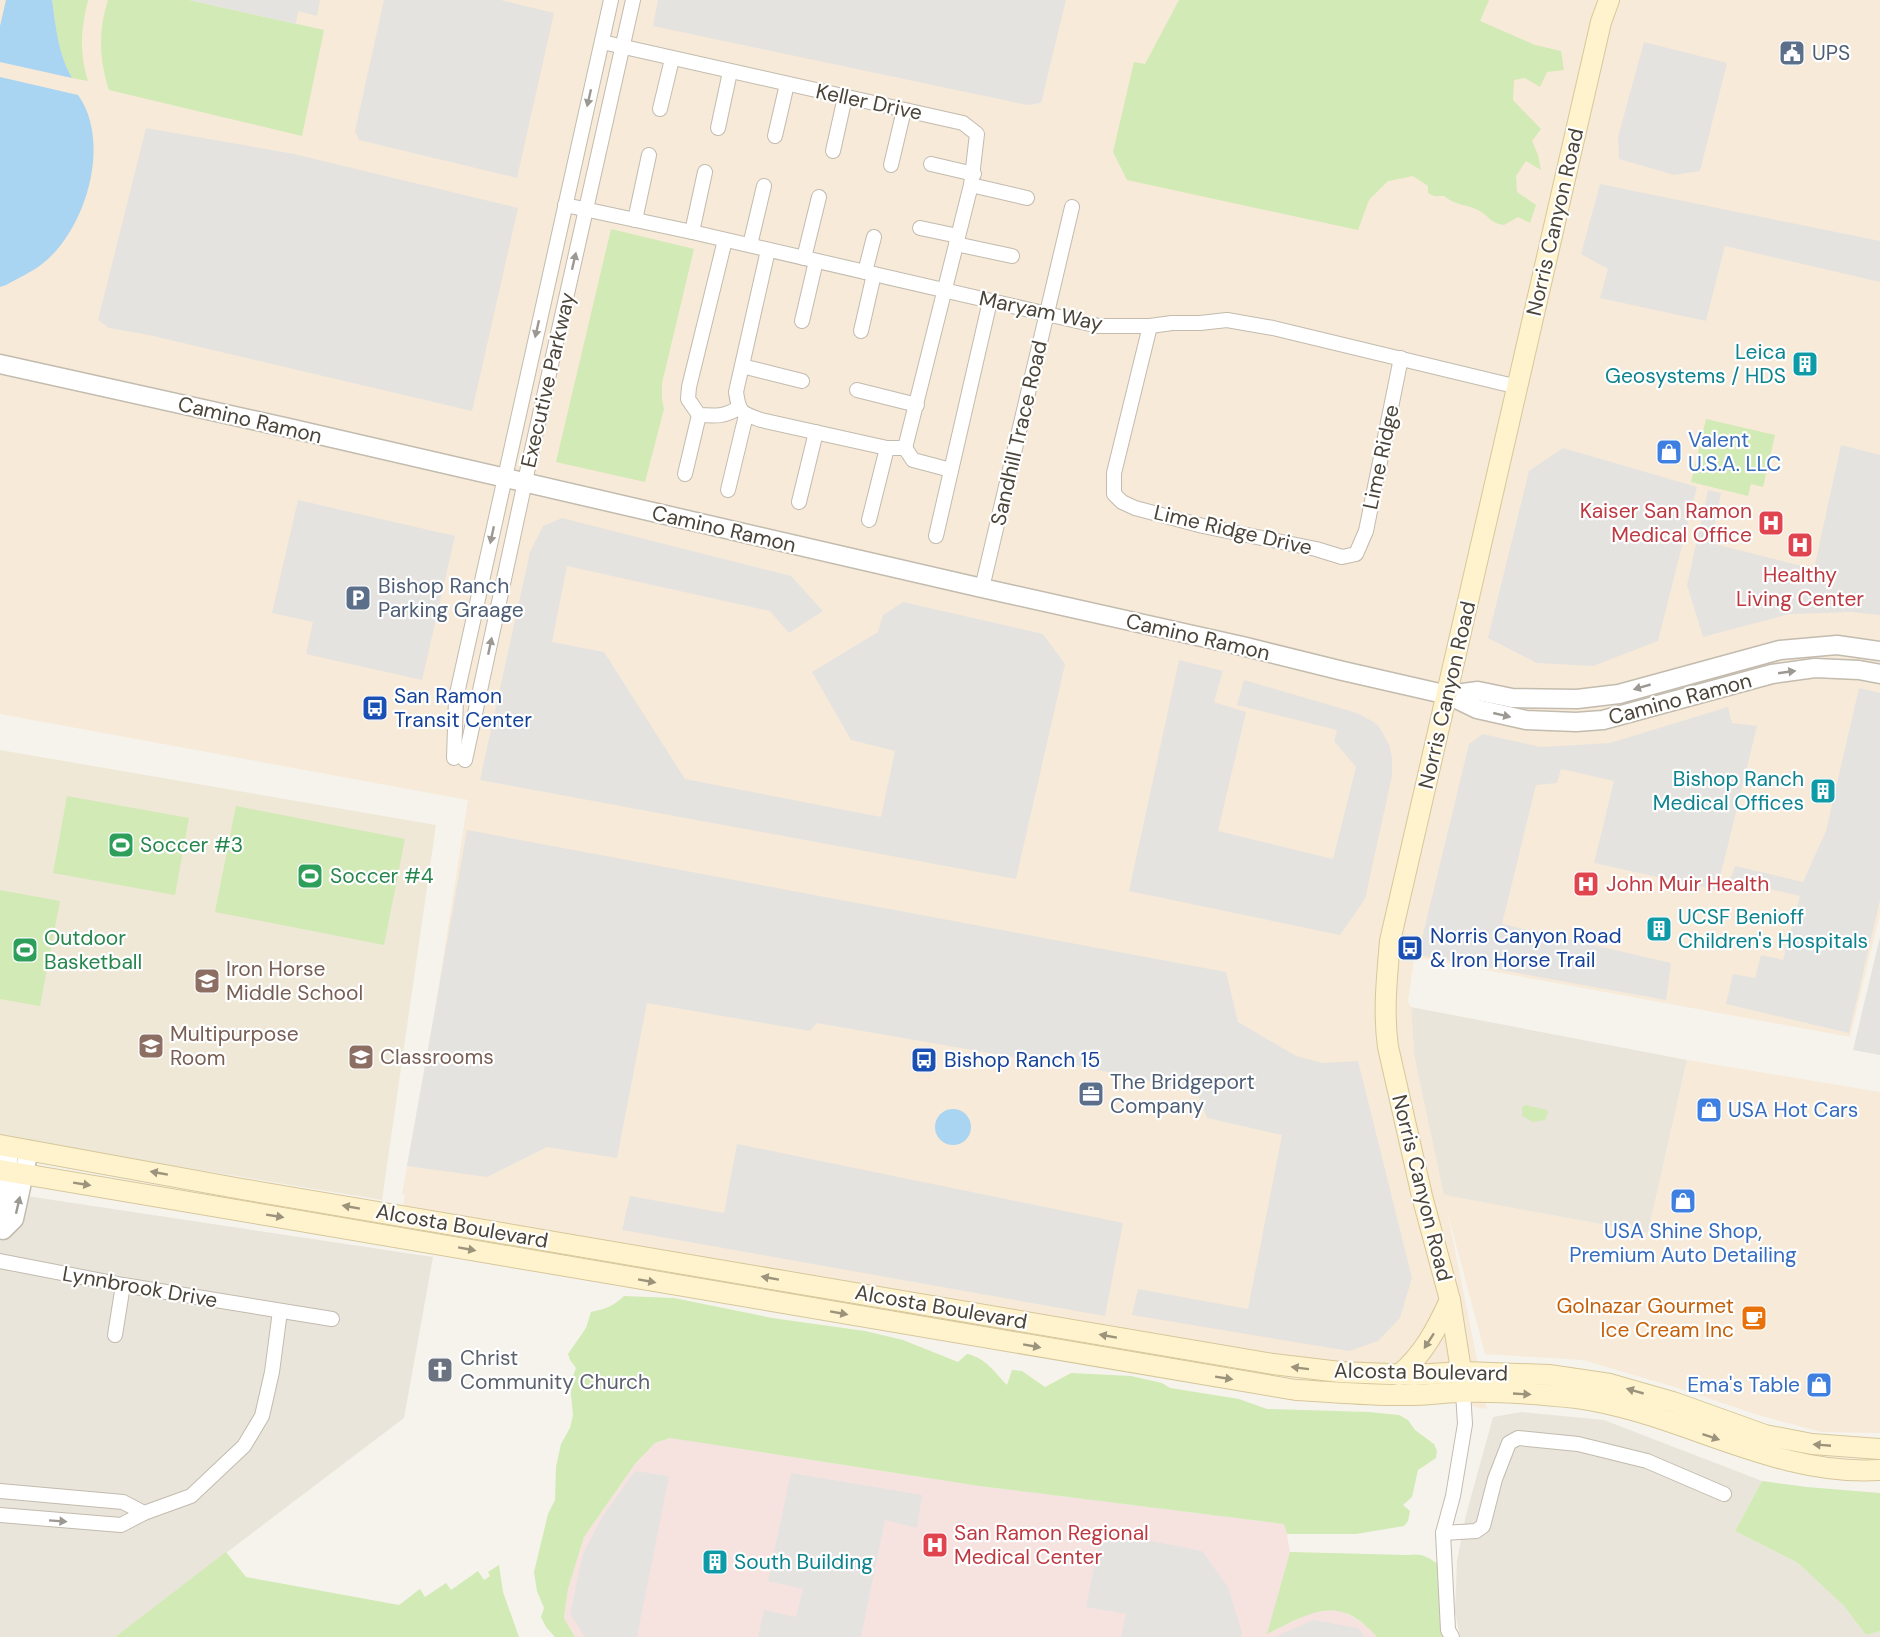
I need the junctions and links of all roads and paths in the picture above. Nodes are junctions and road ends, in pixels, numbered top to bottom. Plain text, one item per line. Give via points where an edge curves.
1 (611, 0) edge
2 (633, 0) edge
3 (1608, 1) edge
4 (602, 42) junction
5 (622, 47) junction
6 (672, 59) junction
7 (595, 71) junction
8 (730, 72) junction
9 (616, 76) junction
10 (787, 84) junction
11 (845, 97) junction
12 (660, 109) dead end
13 (904, 110) junction
14 (718, 128) dead end
15 (775, 136) dead end
16 (833, 151) dead end
17 (649, 155) dead end
18 (931, 164) dead end
19 (891, 165) dead end
20 (705, 172) dead end
21 (973, 180) junction
22 (764, 186) dead end
23 (819, 197) dead end
24 (1026, 198) dead end
25 (565, 205) junction
26 (1072, 207) dead end
27 (586, 209) junction
28 (635, 219) junction
29 (920, 228) dead end
30 (692, 231) junction
31 (874, 237) dead end
32 (725, 240) junction
33 (957, 240) junction
34 (750, 245) junction
35 (768, 250) junction
36 (1012, 256) dead end
37 (810, 260) junction
38 (870, 273) junction
39 (945, 290) junction
40 (990, 301) junction
41 (1046, 314) junction
42 (802, 321) dead end
43 (1150, 326) junction
44 (861, 331) dead end
45 (1401, 358) junction
46 (0, 363) edge
47 (742, 366) junction
48 (802, 381) dead end
49 (1518, 387) junction
50 (857, 390) dead end
51 (917, 405) junction
52 (742, 411) junction
53 (699, 415) junction
54 (816, 432) junction
55 (887, 448) junction
56 (905, 448) junction
57 (951, 470) junction
58 (685, 474) dead end
59 (504, 478) junction
60 (525, 482) junction
61 (728, 490) dead end
62 (799, 502) dead end
63 (869, 520) dead end
64 (936, 536) dead end
65 (1356, 554) joint
66 (982, 588) junction
67 (1880, 651) edge
68 (1880, 674) edge
69 (1448, 694) junction
70 (13, 1147) edge
71 (11, 1172) edge
72 (1, 1225) edge
73 (0, 1261) edge
74 (123, 1285) junction
75 (1450, 1300) junction
76 (280, 1311) junction
77 (332, 1319) dead end
78 (115, 1335) dead end
79 (1463, 1372) junction
80 (1399, 1375) junction
81 (1463, 1392) junction
82 (1880, 1449) edge
83 (1880, 1470) edge
84 (0, 1491) edge
85 (1724, 1494) dead end
86 (144, 1513) junction
87 (0, 1515) edge
88 (1443, 1533) junction
89 (1452, 1637) edge

1 - 4 street, Executive Parkway
2 - 5 street, Executive Parkway
3 - 49 main road, Norris Canyon Road
4 - 5 street, Keller Drive
4 - 7 street, Executive Parkway
5 - 6 street, Keller Drive
5 - 9 street, Executive Parkway
6 - 8 street, Keller Drive
6 - 12 street
7 - 9 street
7 -> 25 street, Executive Parkway
8 - 10 street, Keller Drive
8 - 14 street
9 - 27 street, Executive Parkway
10 - 11 street, Keller Drive
10 - 15 street
11 - 13 street, Keller Drive
11 - 16 street
13 - 19 street
13 - 21 street, Keller Drive via 963,123 977,134
17 - 28 street
18 - 21 street
20 - 30 street
21 - 24 street
21 - 33 street, Keller Drive
22 - 34 street
23 - 37 street
25 - 27 street, Maryam Way
25 -> 59 street, Executive Parkway
26 - 41 street, Sandhill Trace Road
27 - 28 street, Maryam Way
60 -> 27 street, Executive Parkway
28 - 30 street, Maryam Way
29 - 33 street
30 - 32 street, Maryam Way
31 - 38 street
32 - 34 street, Maryam Way
32 - 53 street via 689,387 688,399
33 - 36 street
33 - 39 street, Keller Drive
34 - 35 street, Maryam Way
35 - 37 street, Maryam Way
35 - 47 street
37 - 38 street, Maryam Way
37 - 42 street
38 - 39 street, Maryam Way
38 - 44 street
39 - 40 street, Maryam Way
39 - 51 street, Keller Drive
40 - 41 street, Maryam Way
40 - 57 street
41 - 43 street, Maryam Way via 1099,326
41 - 66 street, Sandhill Trace Road
43 - 45 street, Maryam Way via 1227,320
43 - 65 street, Lime Ridge Drive via 1114,473 1114,494 1135,508 1203,526 1342,556
45 - 49 street, Maryam Way
45 - 65 street, Lime Ridge via 1376,488
46 - 59 street, Camino Ramon
47 - 48 street
47 - 52 street via 736,392
49 - 69 main road, Norris Canyon Road
50 - 51 street
51 - 56 street, Keller Drive
52 - 53 street
52 - 54 street via 761,420
52 - 61 street
53 - 58 street
54 - 55 street
54 - 62 street
55 - 56 street
55 - 63 street
56 - 57 street via 913,460
57 - 64 street
59 - 60 street, Camino Ramon
59 -> 60 street, Executive Parkway via 456,698 460,759
60 - 66 street, Camino Ramon
66 - 69 street, Camino Ramon
67 -> 69 street, Camino Ramon via 1837,645 1780,650 1619,694 1577,699 1512,698 1478,691
69 -> 68 street, Camino Ramon via 1477,709 1526,720 1576,722 1634,713 1772,674 1815,668
69 - 75 main road, Norris Canyon Road via 1390,941 1385,1027 1396,1087
70 - 71 street
80 -> 70 main road, Alcosta Boulevard via 1272,1364
71 - 72 street
71 -> 81 main road, Alcosta Boulevard via 1296,1390 1409,1395
73 - 74 street, Lynnbrook Drive
74 - 76 street, Lynnbrook Drive
74 - 78 street
75 - 79 main road, Norris Canyon Road
75 -> 80 main road via 1428,1344
76 - 77 street, Lynnbrook Drive
76 - 86 street via 262,1416 244,1446 191,1496
79 - 80 main road, Alcosta Boulevard
79 - 81 main road, Norris Canyon Road
82 -> 79 main road, Alcosta Boulevard via 1812,1444 1765,1435 1610,1384 1549,1375
81 -> 83 main road, Alcosta Boulevard via 1578,1399 1809,1465
81 - 88 street via 1465,1424
84 - 86 street via 123,1502
85 - 88 street via 1647,1461 1578,1444 1518,1438 1509,1443 1483,1526 1476,1531
87 -> 86 street via 121,1526
88 - 89 street

